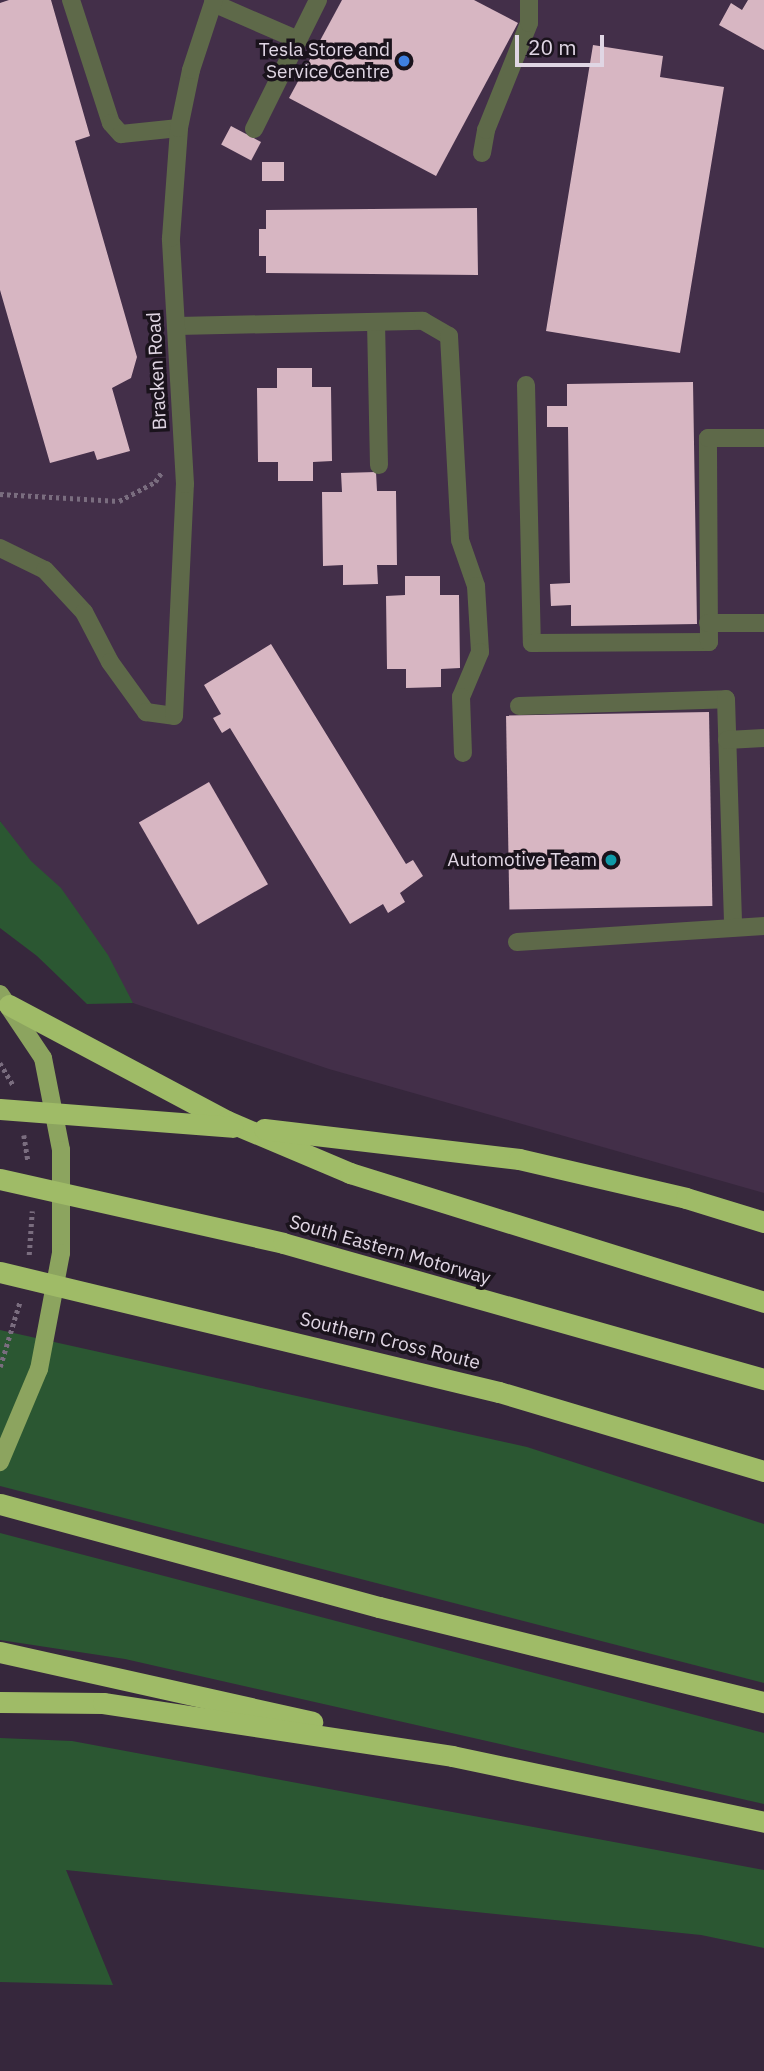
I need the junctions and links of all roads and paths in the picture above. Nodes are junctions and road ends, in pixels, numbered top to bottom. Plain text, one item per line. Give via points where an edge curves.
1 (71, 0) edge
2 (318, 0) edge
3 (529, 0) edge
4 (214, 1) edge
5 (298, 40) junction
6 (179, 128) junction
7 (254, 129) dead end
8 (482, 153) dead end
9 (376, 322) junction
10 (177, 326) junction
11 (526, 385) dead end
12 (764, 438) edge
13 (379, 465) dead end
14 (164, 467) dead end
15 (0, 494) edge
16 (0, 548) edge
17 (708, 623) junction
18 (764, 623) edge
19 (519, 706) dead end
20 (764, 738) edge
21 (727, 740) junction
22 (464, 753) dead end
23 (733, 926) junction
24 (764, 926) edge
25 (517, 942) dead end
26 (5, 1000) edge
27 (0, 1063) edge
28 (8, 1104) edge
29 (22, 1124) dead end
30 (29, 1164) dead end
31 (0, 1179) edge
32 (31, 1202) dead end
33 (764, 1222) edge
34 (28, 1262) dead end
35 (0, 1272) edge
36 (21, 1296) dead end
37 (764, 1302) edge
38 (0, 1367) edge
39 (764, 1379) edge
40 (0, 1462) edge
41 (764, 1471) edge
42 (0, 1504) edge
43 (0, 1653) edge
44 (0, 1702) edge
45 (764, 1702) edge
46 (452, 1756) junction
47 (764, 1822) edge

1 - 6 street via 111,123 121,134
2 - 5 street
3 - 8 street via 529,23 486,130
4 - 5 street
4 - 6 street, Bracken Road via 191,70
5 - 7 street
6 - 10 street, Bracken Road via 171,238
9 - 10 street
9 - 13 street
9 - 22 street via 434,324 452,345 460,540 475,586 480,652 461,697
10 - 16 street, Bracken Road via 185,484 174,716 146,712 110,662 84,612 46,570
11 - 17 street via 532,643 709,642
12 - 17 street via 708,438
14 - 15 path via 155,482 119,501
17 - 18 street
19 - 21 street via 726,699
20 - 21 street
21 - 23 street
23 - 24 street
23 - 25 street
26 - 37 highway via 227,1121 350,1173
26 - 40 main road via 43,1058 61,1150 61,1253 38,1369
27 - 28 path
28 - 33 highway via 349,1136 519,1159 686,1198
29 - 30 path
31 - 39 highway, South Eastern Motorway via 283,1243
32 - 34 path
35 - 41 highway, Southern Cross Route via 485,1388
36 - 38 path
42 - 45 highway via 379,1607
43 - 46 highway via 112,1674
44 - 46 highway via 103,1703
46 - 47 highway

